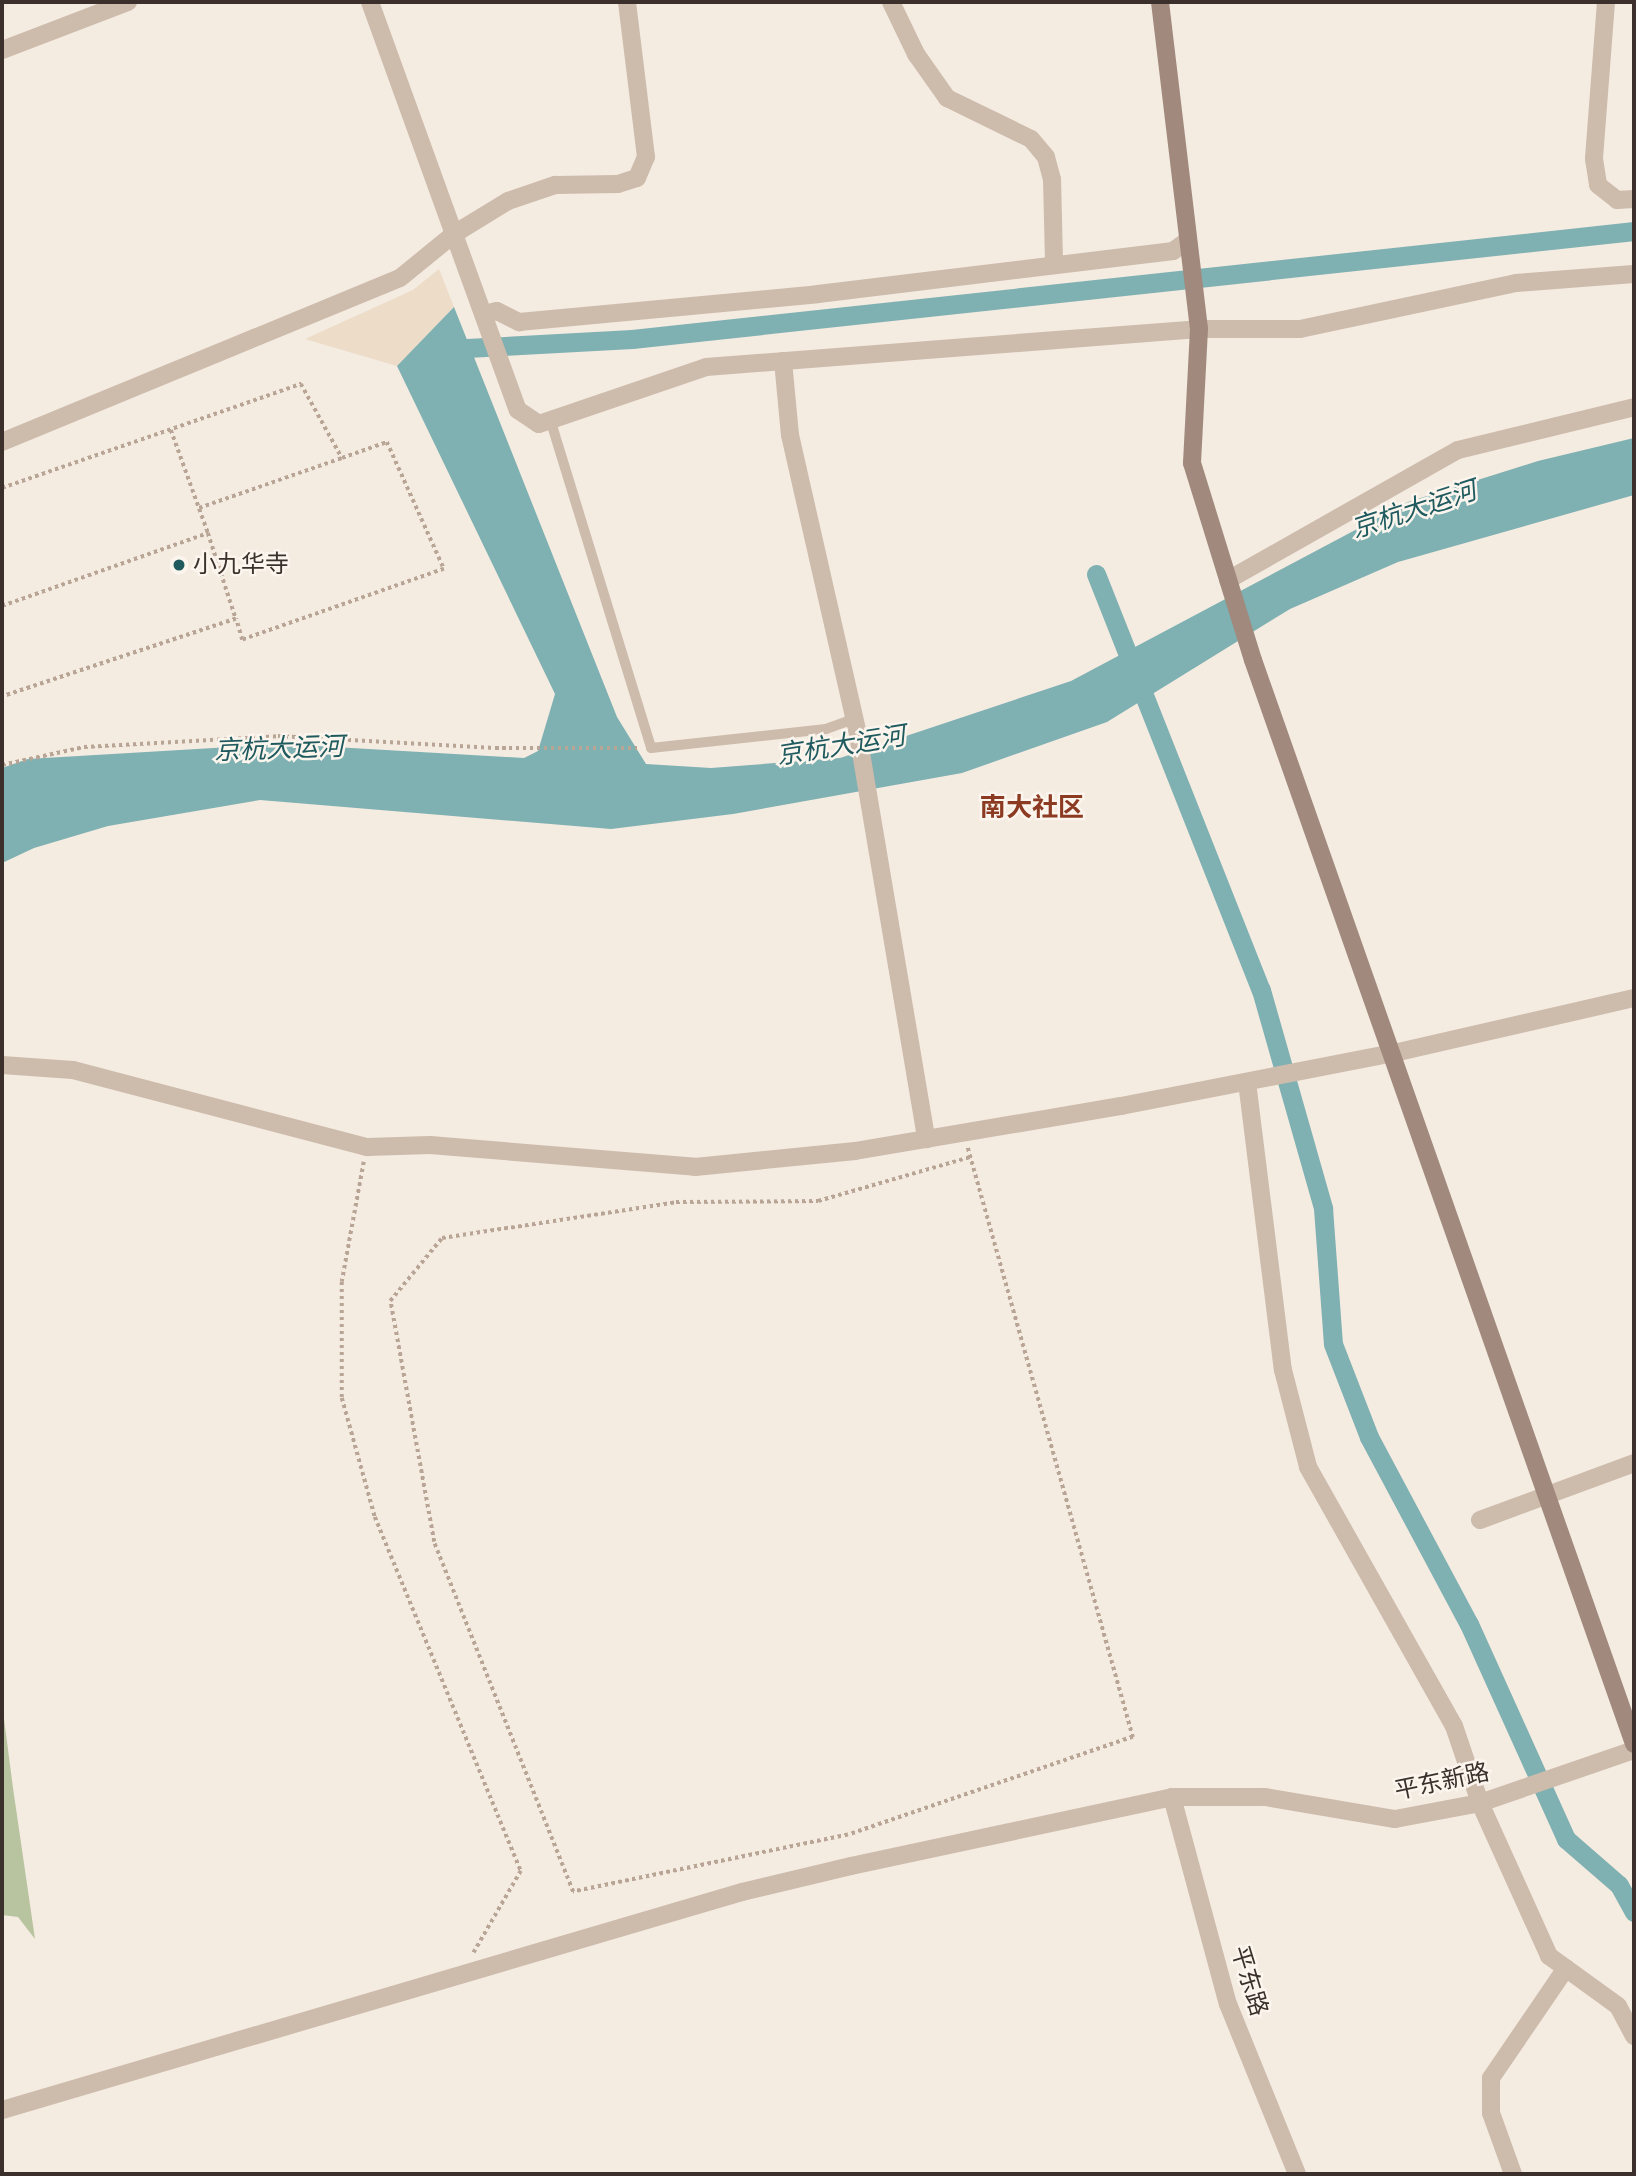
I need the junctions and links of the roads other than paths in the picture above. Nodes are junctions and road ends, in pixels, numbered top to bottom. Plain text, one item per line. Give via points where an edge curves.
1 (128, 2) edge
2 (370, 2) edge
3 (627, 2) edge
4 (891, 2) edge
5 (1160, 2) edge
6 (1606, 2) edge
7 (2, 50) edge
8 (1634, 200) edge
9 (454, 234) junction
10 (1187, 244) junction
11 (1054, 263) junction
12 (1634, 274) edge
13 (484, 314) junction
14 (1198, 324) junction
15 (783, 361) junction
16 (1634, 407) edge
17 (550, 419) junction
18 (2, 442) edge
19 (1228, 580) junction
20 (856, 727) junction
21 (1634, 998) edge
22 (1394, 1053) junction
23 (2, 1066) edge
24 (1248, 1081) junction
25 (926, 1139) junction
26 (1634, 1463) edge
27 (1548, 1493) junction
28 (1480, 1520) dead end
29 (1634, 1744) edge
30 (1634, 1750) edge
31 (1172, 1797) junction
32 (1480, 1803) junction
33 (1566, 1968) junction
34 (1634, 2036) edge
35 (2, 2110) edge
36 (1297, 2174) edge
37 (1513, 2174) edge

1 - 7 street
2 - 9 street
3 - 9 street via 646,157 637,178 618,184 555,185 508,201
4 - 11 street via 916,54 947,98 1031,139 1046,157 1052,179
5 - 10 street
6 - 8 street via 1594,159 1598,185 1617,200
9 - 13 street
9 - 18 street via 400,278
10 - 11 street via 1173,251
10 - 14 street
11 - 13 street via 818,294 519,322 497,311
12 - 14 street via 1516,283 1300,329
13 - 17 street via 518,410 539,424
14 - 15 street
14 - 19 street via 1192,463
15 - 17 street via 706,367
15 - 20 street via 790,435
16 - 19 street via 1458,450
17 - 20 lane via 651,748
19 - 22 street
20 - 25 street
21 - 22 street
22 - 24 street
22 - 27 street
23 - 25 street via 73,1070 367,1147 430,1145 695,1167
24 - 25 street
24 - 32 street via 1283,1370 1308,1467 1429,1677 1454,1726
26 - 27 street
27 - 28 street
27 - 29 street
30 - 32 street, 平东新路
31 - 32 street, 平东新路 via 1265,1797 1395,1819
31 - 35 street, 平东新路 via 742,1892
31 - 36 street, 平东路 via 1228,2004
32 - 33 street via 1549,1956
33 - 34 street via 1618,2006
33 - 37 street via 1490,2078 1490,2113

